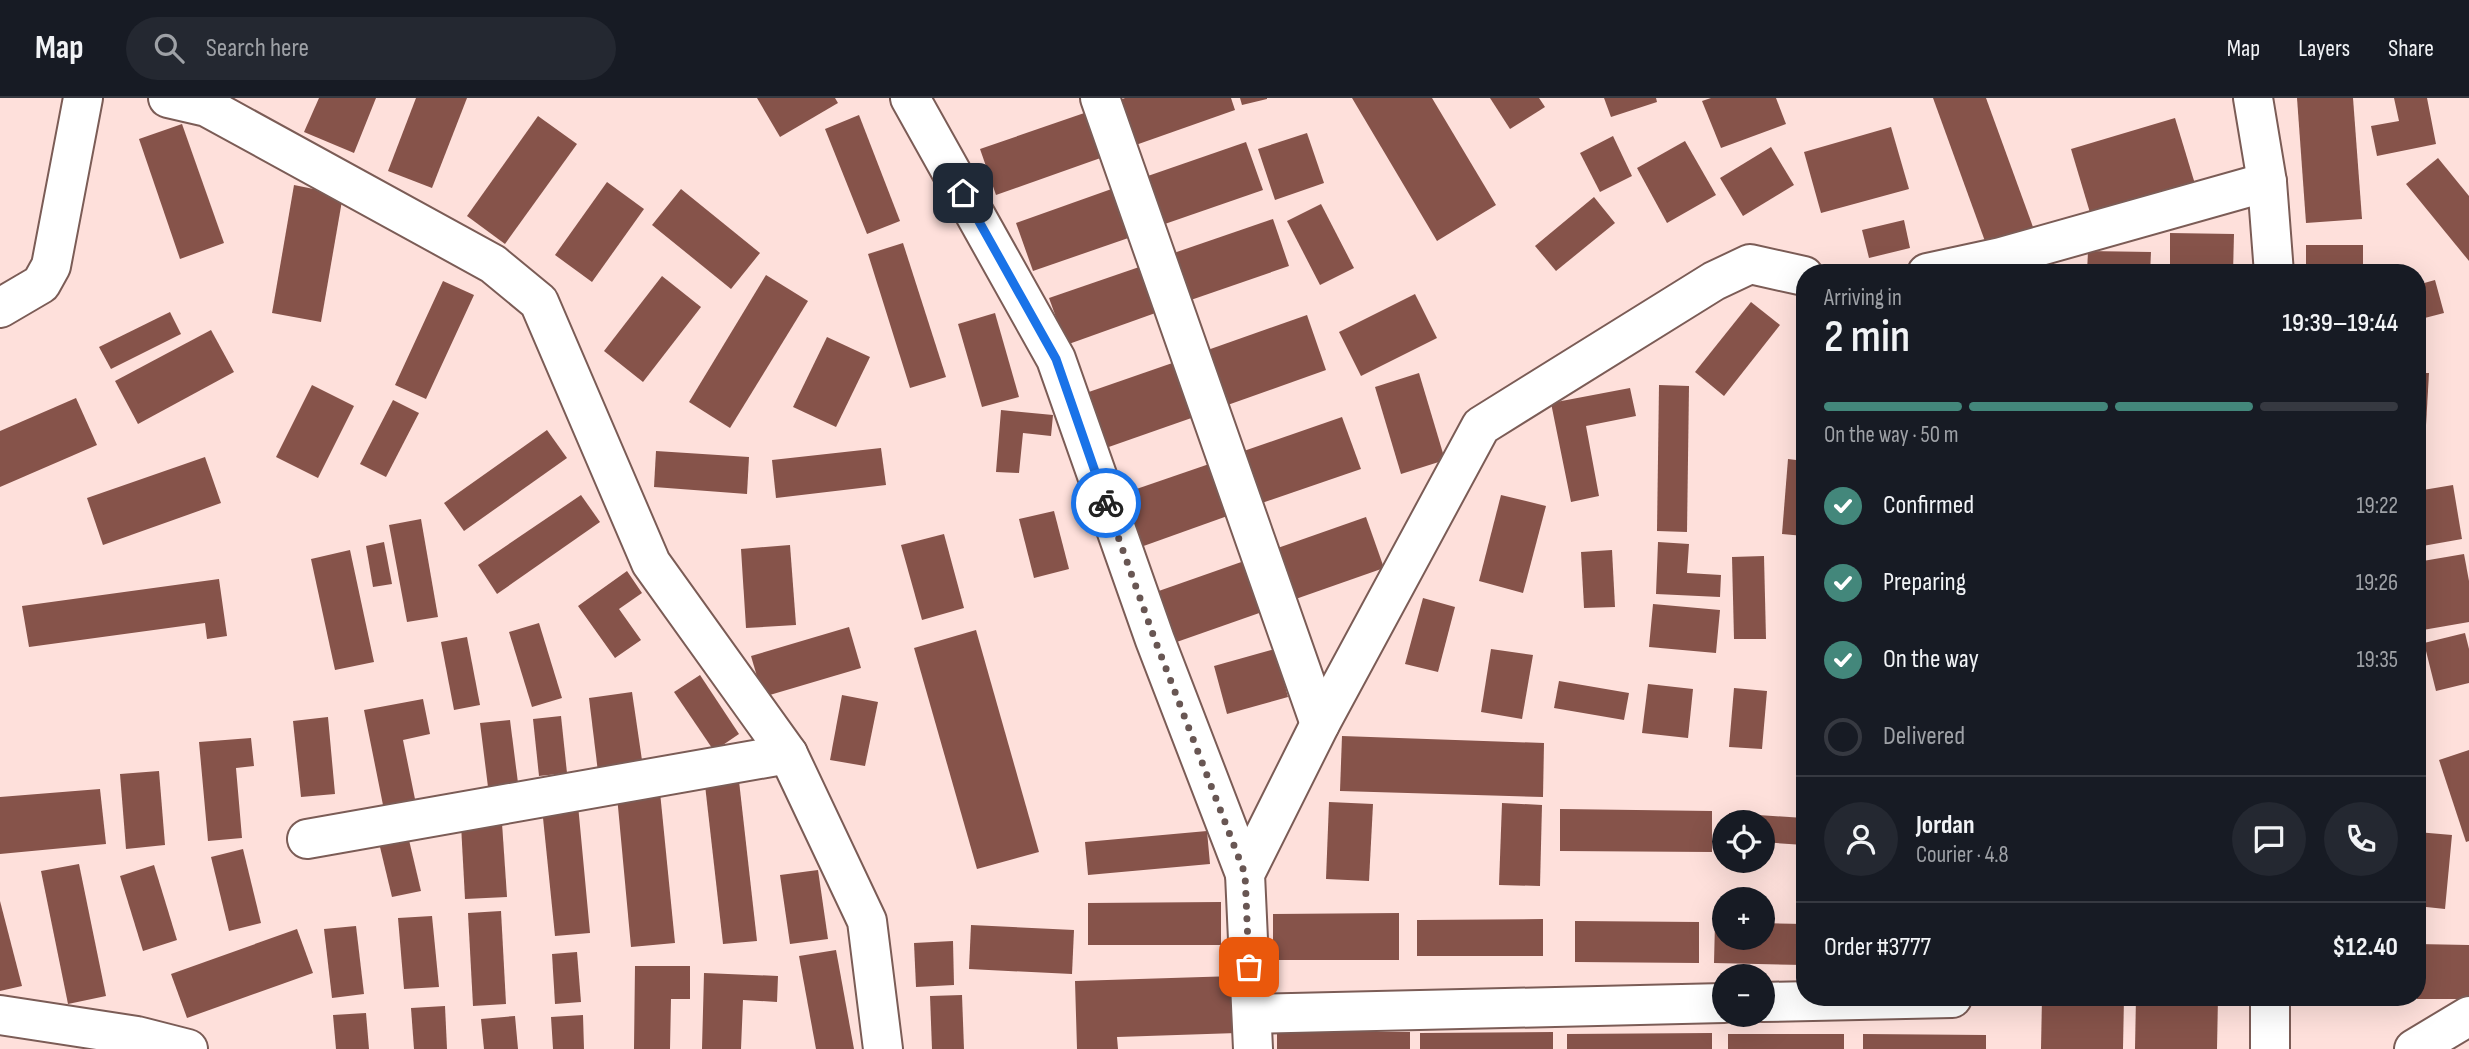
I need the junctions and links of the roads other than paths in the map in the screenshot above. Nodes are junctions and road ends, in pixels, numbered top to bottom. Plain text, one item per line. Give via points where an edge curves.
1 (83, 98) edge
2 (168, 98) edge
3 (909, 98) edge
4 (1101, 98) edge
5 (2253, 98) edge
6 (2267, 182) junction
7 (1969, 264) edge
8 (2273, 264) edge
9 (1796, 274) edge
10 (0, 308) edge
11 (1320, 724) junction
12 (788, 754) junction
13 (307, 839) dead end
14 (1245, 874) junction
15 (1796, 1001) edge
16 (1775, 1002) edge
17 (1712, 1004) edge
18 (2270, 1006) edge
19 (0, 1015) edge
20 (2469, 1016) edge
21 (1253, 1032) edge
22 (188, 1049) edge
23 (883, 1049) edge
24 (2270, 1049) edge
25 (2414, 1049) edge

1 - 10 street via 51,266 41,284
2 - 12 street via 208,107 493,264 539,302 651,563
3 - 14 street via 1056,359 1155,640
4 - 11 street
5 - 6 street
6 - 7 street
6 - 8 street
9 - 11 street via 1750,264 1714,281 1481,426
11 - 14 street
12 - 13 street
12 - 23 street via 867,921
14 - 21 street
15 - 16 street
17 - 21 street
18 - 24 street
19 - 22 street via 137,1036
20 - 25 street

